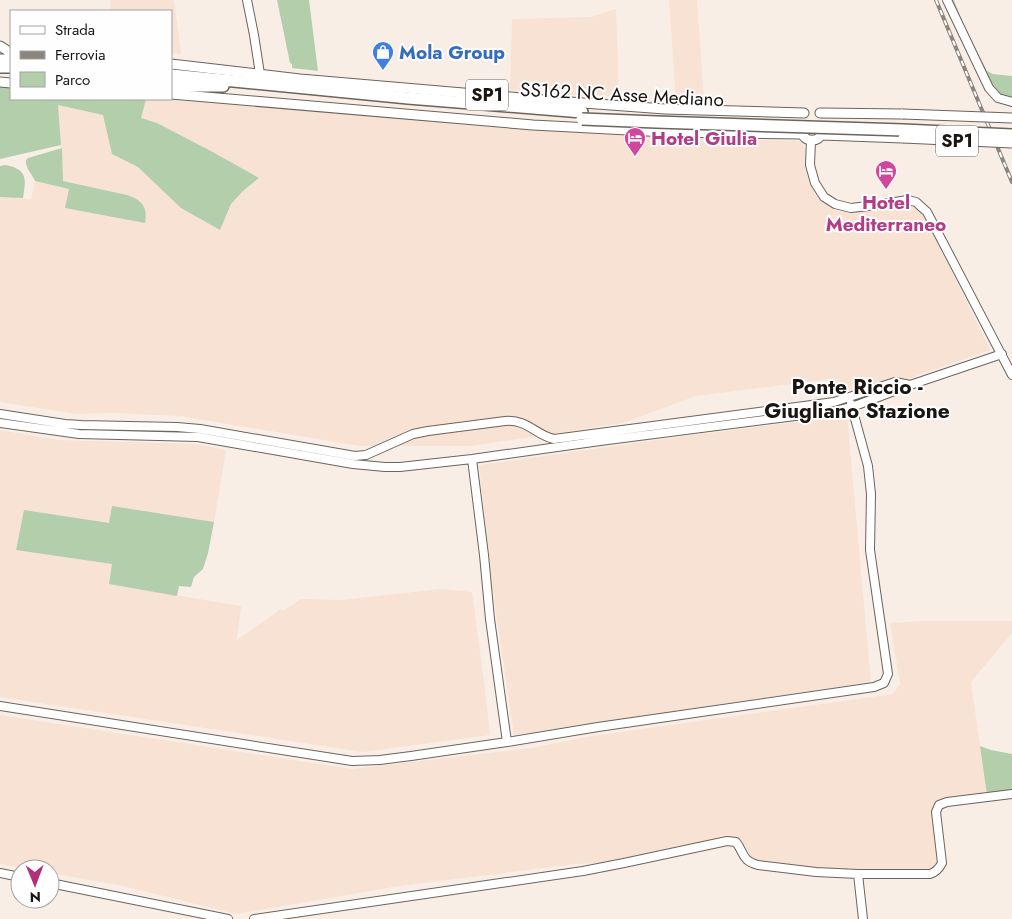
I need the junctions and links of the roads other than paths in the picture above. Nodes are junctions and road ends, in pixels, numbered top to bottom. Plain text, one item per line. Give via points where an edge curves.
1 (247, 0) edge
2 (947, 0) edge
3 (172, 64) edge
4 (260, 74) junction
5 (173, 76) edge
6 (172, 86) edge
7 (223, 86) junction
8 (172, 94) edge
9 (1012, 102) edge
10 (582, 115) junction
11 (1012, 118) edge
12 (1012, 127) edge
13 (1012, 135) edge
14 (811, 140) junction
15 (1012, 143) edge
16 (1002, 354) junction
17 (1012, 375) edge
18 (910, 386) junction
19 (849, 397) junction
20 (852, 407) junction
21 (0, 414) edge
22 (0, 423) edge
23 (472, 459) junction
24 (0, 706) edge
25 (507, 742) junction
26 (1012, 794) edge
27 (858, 874) junction
28 (60, 886) edge
29 (228, 919) edge
30 (254, 919) edge
31 (863, 919) edge

1 - 4 street
2 - 9 street via 989,88 998,98
3 - 4 main road, SP1
4 - 11 main road, SP1, bridge via 666,109 803,114 814,109 821,114
5 - 7 highway, SS162 NC Asse Mediano
5 - 10 highway, SS162 NC Asse Mediano
6 - 7 highway
7 - 10 highway, SS162 NC Asse Mediano via 408,105
8 - 14 main road, SP1 via 542,126 666,132 801,133
10 - 12 highway, SS162 NC Asse Mediano
10 - 13 highway, SS162 NC Asse Mediano, bridge via 656,122
14 - 15 main road, SP1, bridge via 822,134
14 - 16 street via 810,165 815,183 824,197 835,204 851,208 908,200 916,202 927,212
16 - 17 street
16 - 18 street
18 - 19 street via 895,382
18 - 20 street
19 - 20 street
19 - 21 street via 834,402 554,439 518,421 505,420 413,434 362,456 200,428 73,424
20 - 23 street
20 - 25 street via 868,466 870,550 888,674 884,683
22 - 23 street via 79,434 198,437 368,466 400,467
23 - 25 street
24 - 25 street via 352,761
26 - 27 street via 939,805 936,812 942,858 936,872 924,875
27 - 30 street via 758,865 746,860 736,842 727,841 583,871
27 - 31 street
28 - 29 street

